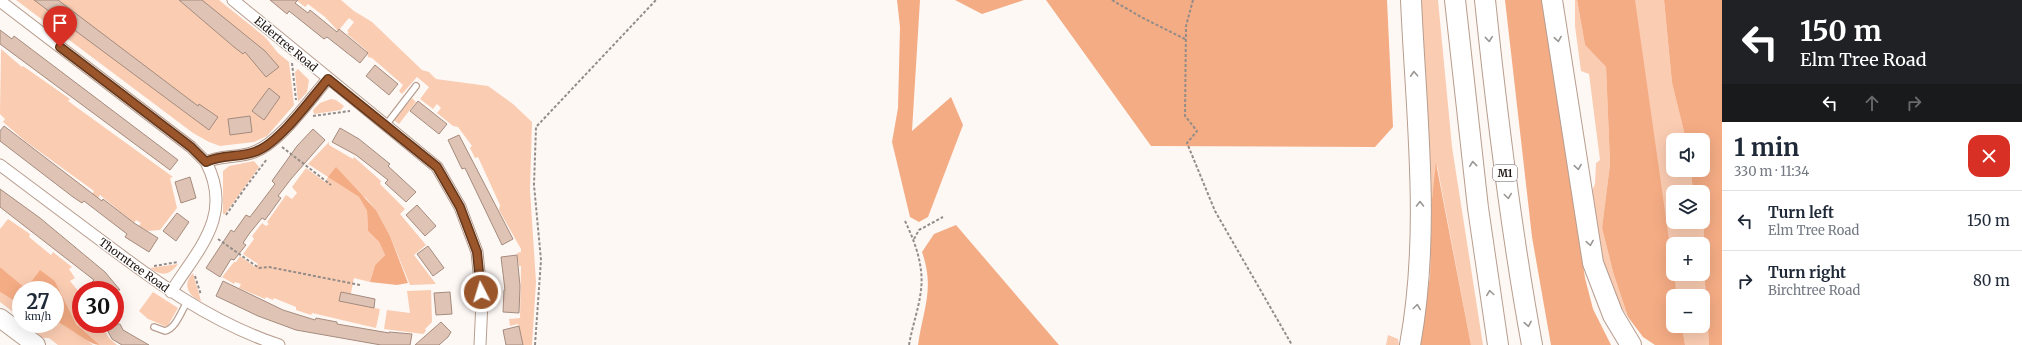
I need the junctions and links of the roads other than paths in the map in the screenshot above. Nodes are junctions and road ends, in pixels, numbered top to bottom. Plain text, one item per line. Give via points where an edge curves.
1 (233, 0) edge
2 (1411, 0) edge
3 (1455, 0) edge
4 (1485, 0) edge
5 (1552, 0) edge
6 (0, 1) edge
7 (328, 79) junction
8 (416, 86) dead end
9 (386, 125) junction
10 (206, 162) junction
11 (0, 164) edge
12 (171, 292) junction
13 (186, 302) junction
14 (0, 318) edge
15 (154, 326) dead end
16 (36, 345) edge
17 (279, 345) edge
18 (480, 345) edge
19 (1410, 345) edge
20 (1498, 345) edge
21 (1532, 345) edge
22 (1631, 345) edge

1 - 7 street, Eldertree Road
19 -> 2 highway via 1418,299 1421,243
20 -> 3 highway via 1478,208
4 -> 21 highway, M1 via 1514,241
5 -> 22 highway via 1593,263 1613,314
6 - 10 street via 191,147
7 - 9 street, Eldertree Road
7 - 10 street via 277,143 253,153
8 - 9 lane
9 - 18 street, Eldertree Road via 437,167 460,207 477,252 482,302
10 - 12 street via 214,182 215,215 209,232
11 - 12 street, Thorntree Road
12 - 13 street, Thorntree Road
13 - 15 lane via 169,330
13 - 17 street, Thorntree Road
14 - 16 main road

